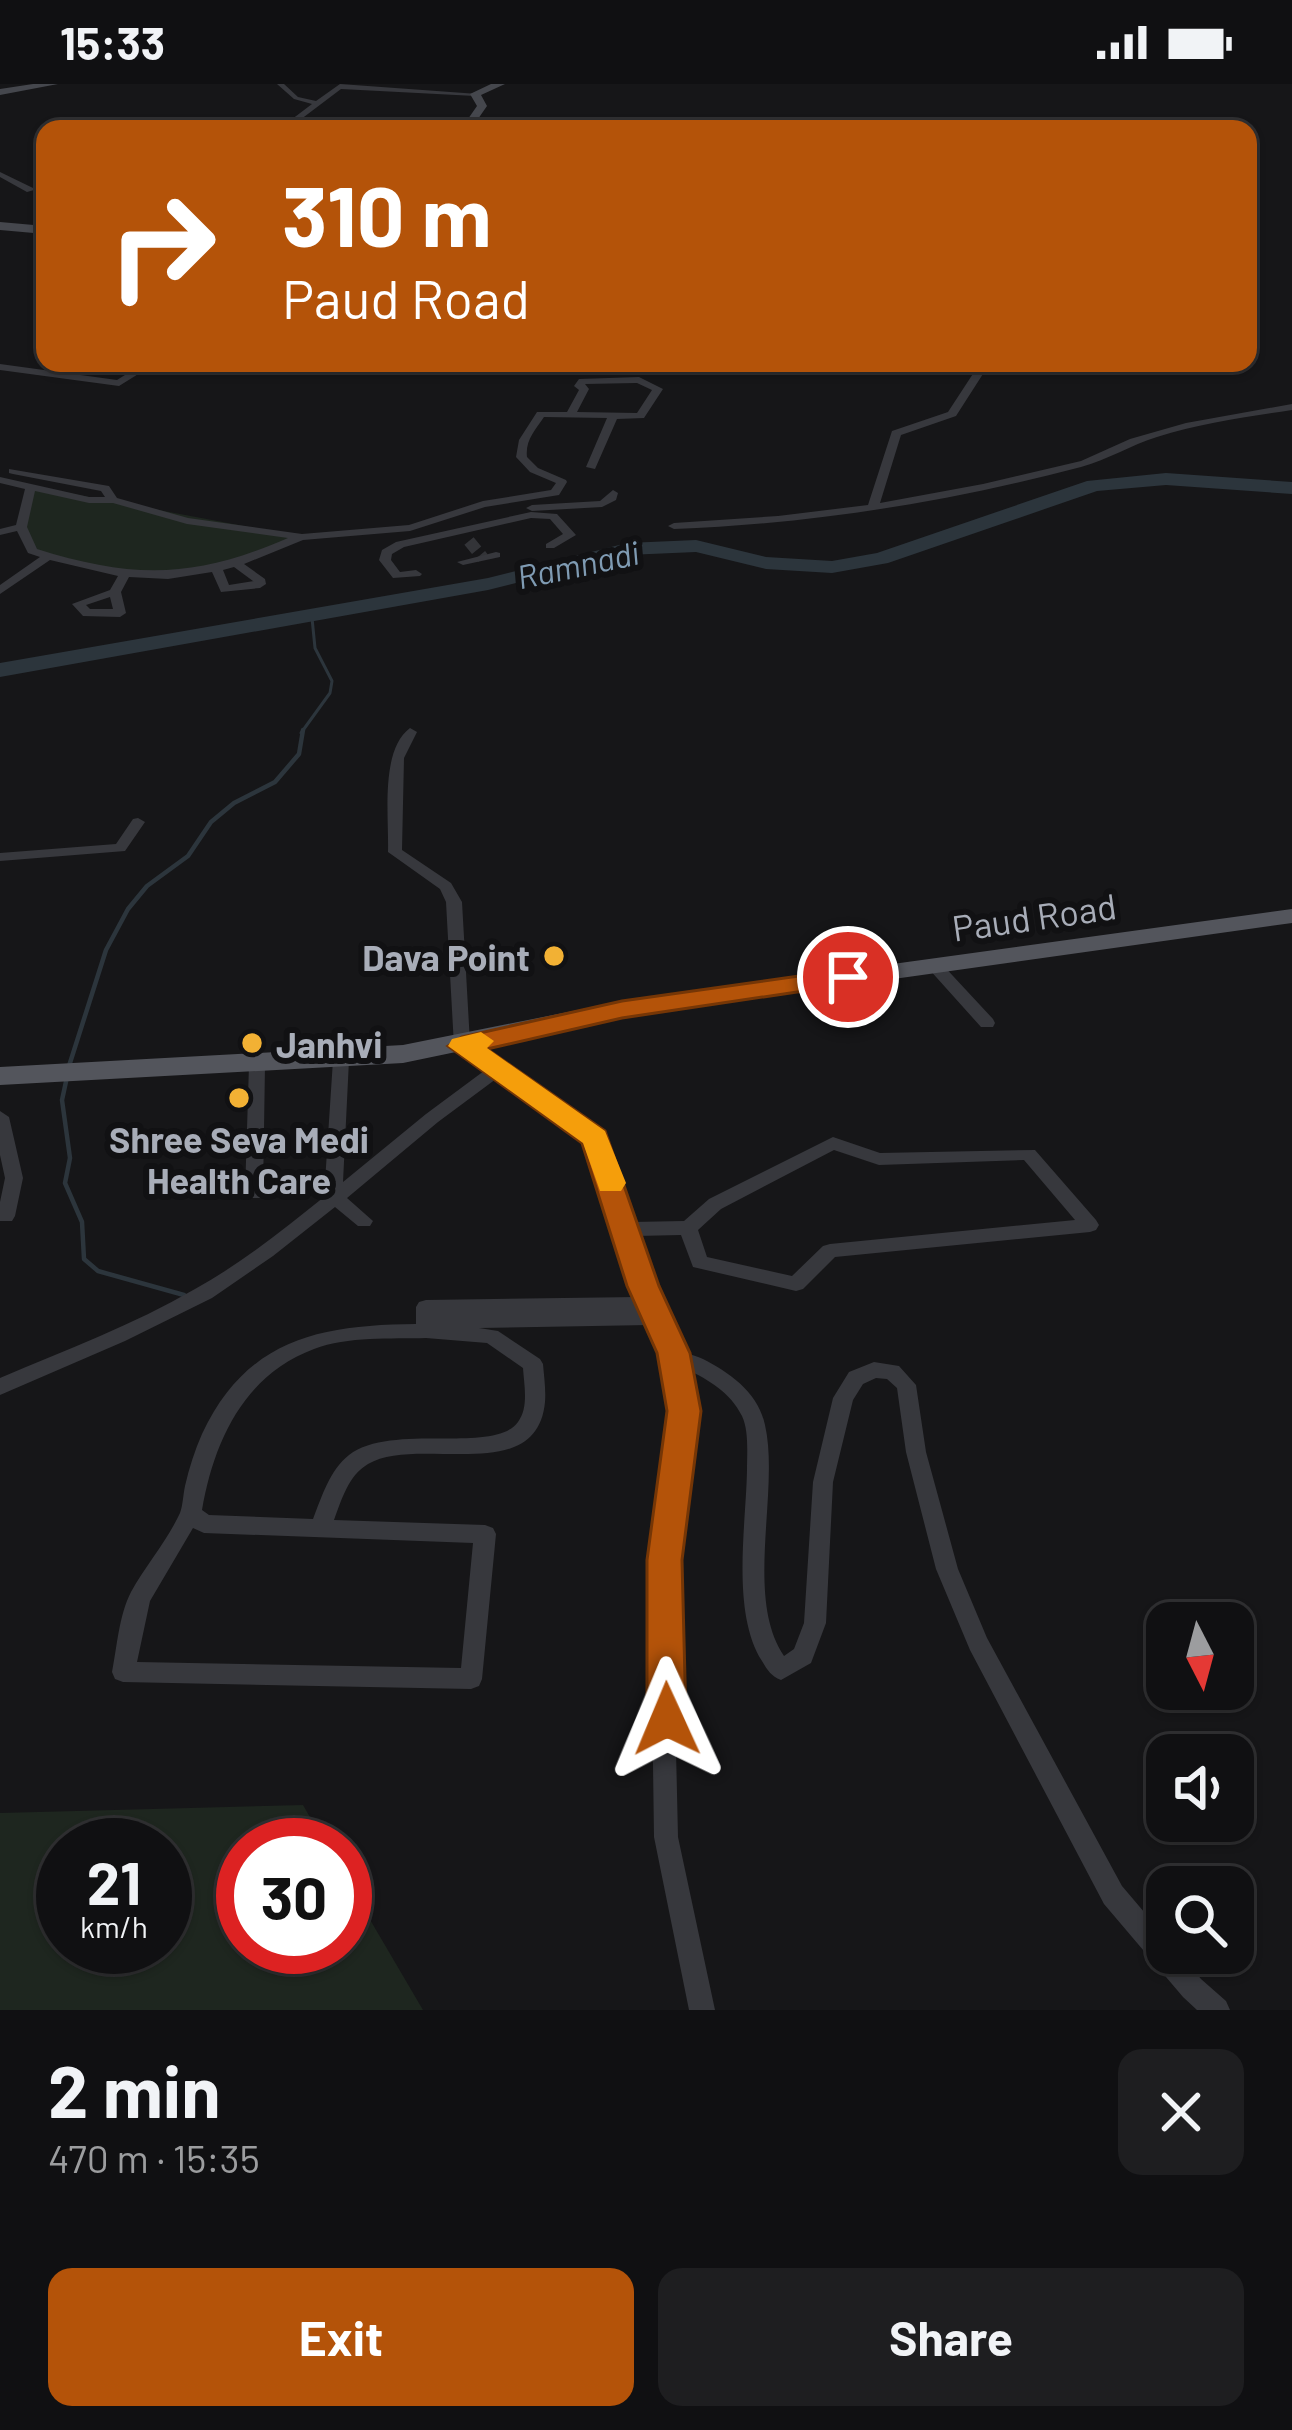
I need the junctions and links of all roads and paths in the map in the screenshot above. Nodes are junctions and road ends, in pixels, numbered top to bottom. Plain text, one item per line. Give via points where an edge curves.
1 (53, 84) edge
2 (280, 84) edge
3 (500, 84) edge
4 (342, 85) edge
5 (0, 92) edge
6 (475, 94) junction
7 (316, 103) junction
8 (295, 120) edge
9 (472, 120) edge
10 (0, 174) edge
11 (30, 190) dead end
12 (0, 226) edge
13 (36, 229) edge
14 (0, 367) edge
15 (36, 372) edge
16 (37, 372) edge
17 (137, 372) edge
18 (979, 372) edge
19 (1292, 407) edge
20 (572, 412) junction
21 (613, 416) junction
22 (0, 469) edge
23 (0, 480) edge
24 (562, 482) junction
25 (31, 486) junction
26 (613, 493) dead end
27 (113, 500) junction
28 (872, 507) junction
29 (453, 515) junction
30 (674, 526) dead end
31 (21, 527) junction
32 (0, 532) edge
33 (269, 532) junction
34 (302, 536) junction
35 (465, 536) junction
36 (550, 546) dead end
37 (496, 555) dead end
38 (49, 556) junction
39 (464, 562) dead end
40 (238, 565) junction
41 (216, 568) junction
42 (20, 574) junction
43 (125, 574) junction
44 (416, 574) dead end
45 (0, 577) edge
46 (0, 590) edge
47 (115, 592) dead end
48 (410, 732) dead end
49 (138, 822) dead end
50 (0, 857) edge
51 (1292, 916) edge
52 (934, 965) junction
53 (987, 1023) dead end
54 (462, 1046) junction
55 (340, 1060) junction
56 (257, 1065) junction
57 (500, 1068) junction
58 (0, 1076) edge
59 (0, 1117) edge
60 (254, 1193) dead end
61 (333, 1196) junction
62 (6, 1216) dead end
63 (364, 1221) dead end
64 (626, 1228) junction
65 (688, 1228) junction
66 (656, 1310) junction
67 (426, 1320) junction
68 (674, 1353) junction
69 (0, 1387) edge
70 (191, 1513) junction
71 (321, 1527) junction
72 (702, 2010) edge
73 (1217, 2010) edge

1 - 5 street
2 - 7 street
3 - 6 street
4 - 6 street
4 - 7 street
6 - 9 street via 482,106
7 - 8 street
10 - 11 street
12 - 13 street
14 - 15 street
16 - 17 street via 119,383
18 - 28 street via 952,415 896,433
19 - 28 street via 1193,423 1036,476
20 - 21 street
20 - 21 street via 582,381 639,380 658,389 640,416
20 - 24 street via 541,414 519,442 529,470
21 - 24 street via 590,470
22 - 27 street via 105,488
23 - 25 street
24 - 29 street via 555,493
25 - 27 street
25 - 31 street
26 - 29 street via 602,503
27 - 33 street
28 - 30 street
29 - 33 street
29 - 34 street via 410,528
29 - 35 street
31 - 32 street
31 - 38 street via 32,550
33 - 34 street
34 - 40 street
35 - 36 street via 553,516 570,536
35 - 44 street via 386,552 398,576
37 - 39 street
38 - 42 street
38 - 43 street
40 - 41 street
40 - 41 street via 260,584 225,589
41 - 43 street
42 - 45 street
42 - 46 street
43 - 47 street
48 - 54 street via 397,758 395,852 446,886 454,902
49 - 50 street via 120,848
51 - 52 main road, Paud Road
52 - 53 street
52 - 54 main road, Paud Road via 622,1010
54 - 55 main road, Paud Road
54 - 57 street
55 - 56 main road, Paud Road
55 - 61 street
56 - 58 main road, Paud Road
56 - 60 street
57 - 61 street
57 - 64 street via 595,1138
59 - 62 street via 14,1178
61 - 63 street
61 - 69 street via 231,1276 152,1321
64 - 65 street
64 - 66 street
65 - 65 street via 715,1204 833,1143 879,1159 1029,1154 1090,1225 830,1251 796,1284 700,1262
66 - 67 street
66 - 68 street
67 - 70 street via 308,1342 258,1376 217,1417
67 - 71 street via 491,1336 533,1364 538,1395 531,1419 510,1443 391,1444 361,1456 336,1486
68 - 72 street via 684,1411 664,1580 666,1838
68 - 73 street via 731,1386 755,1421 760,1618 765,1655 781,1670 803,1657 815,1623 823,1482 843,1398 856,1378 874,1370 906,1385 947,1569 978,1643 1113,1894
70 - 71 street via 204,1524
70 - 71 street via 139,1599 122,1672 471,1679 485,1534

